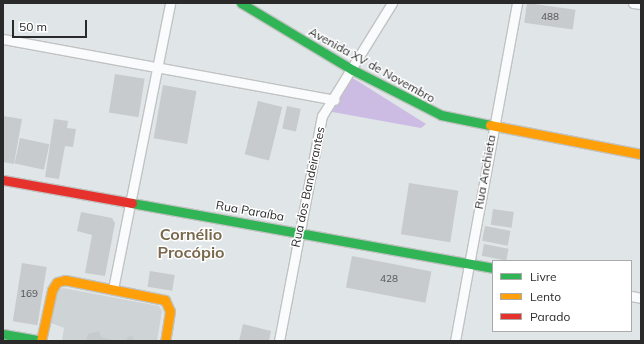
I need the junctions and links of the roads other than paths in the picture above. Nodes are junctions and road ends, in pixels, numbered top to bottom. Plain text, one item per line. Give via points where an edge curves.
1 (170, 3) edge
2 (241, 3) edge
3 (392, 3) edge
4 (517, 3) edge
5 (633, 3) edge
6 (641, 4) edge
7 (3, 39) edge
8 (156, 67) junction
9 (353, 70) junction
10 (334, 100) junction
11 (494, 126) junction
12 (641, 154) edge
13 (3, 180) edge
14 (130, 202) junction
15 (298, 231) junction
16 (469, 264) junction
17 (492, 268) edge
18 (113, 289) junction
19 (3, 334) edge
20 (41, 341) edge
21 (165, 341) edge
22 (279, 341) edge
23 (455, 341) edge

1 - 8 street
2 - 9 street, Avenida XV de Novembro
3 - 9 street, Rua dos Bandeirantes
4 - 11 street, Rua Anchieta
5 - 6 street
7 - 8 street
8 - 10 street
8 - 14 street
9 - 10 street, Rua dos Bandeirantes
9 - 11 street, Avenida XV de Novembro via 425,110
10 - 15 street, Rua dos Bandeirantes via 322,116
11 - 12 street, Avenida XV de Novembro
11 - 16 street, Rua Anchieta
13 - 14 street, Rua Paraíba
14 - 15 street, Rua Paraíba
14 - 18 street
15 - 16 street, Rua Paraíba
15 - 22 street, Rua dos Bandeirantes
16 - 17 street, Rua Paraíba
16 - 23 street, Rua Anchieta
18 - 20 street via 65,280 57,282 52,290
18 - 21 street via 165,300 170,312
19 - 20 street

